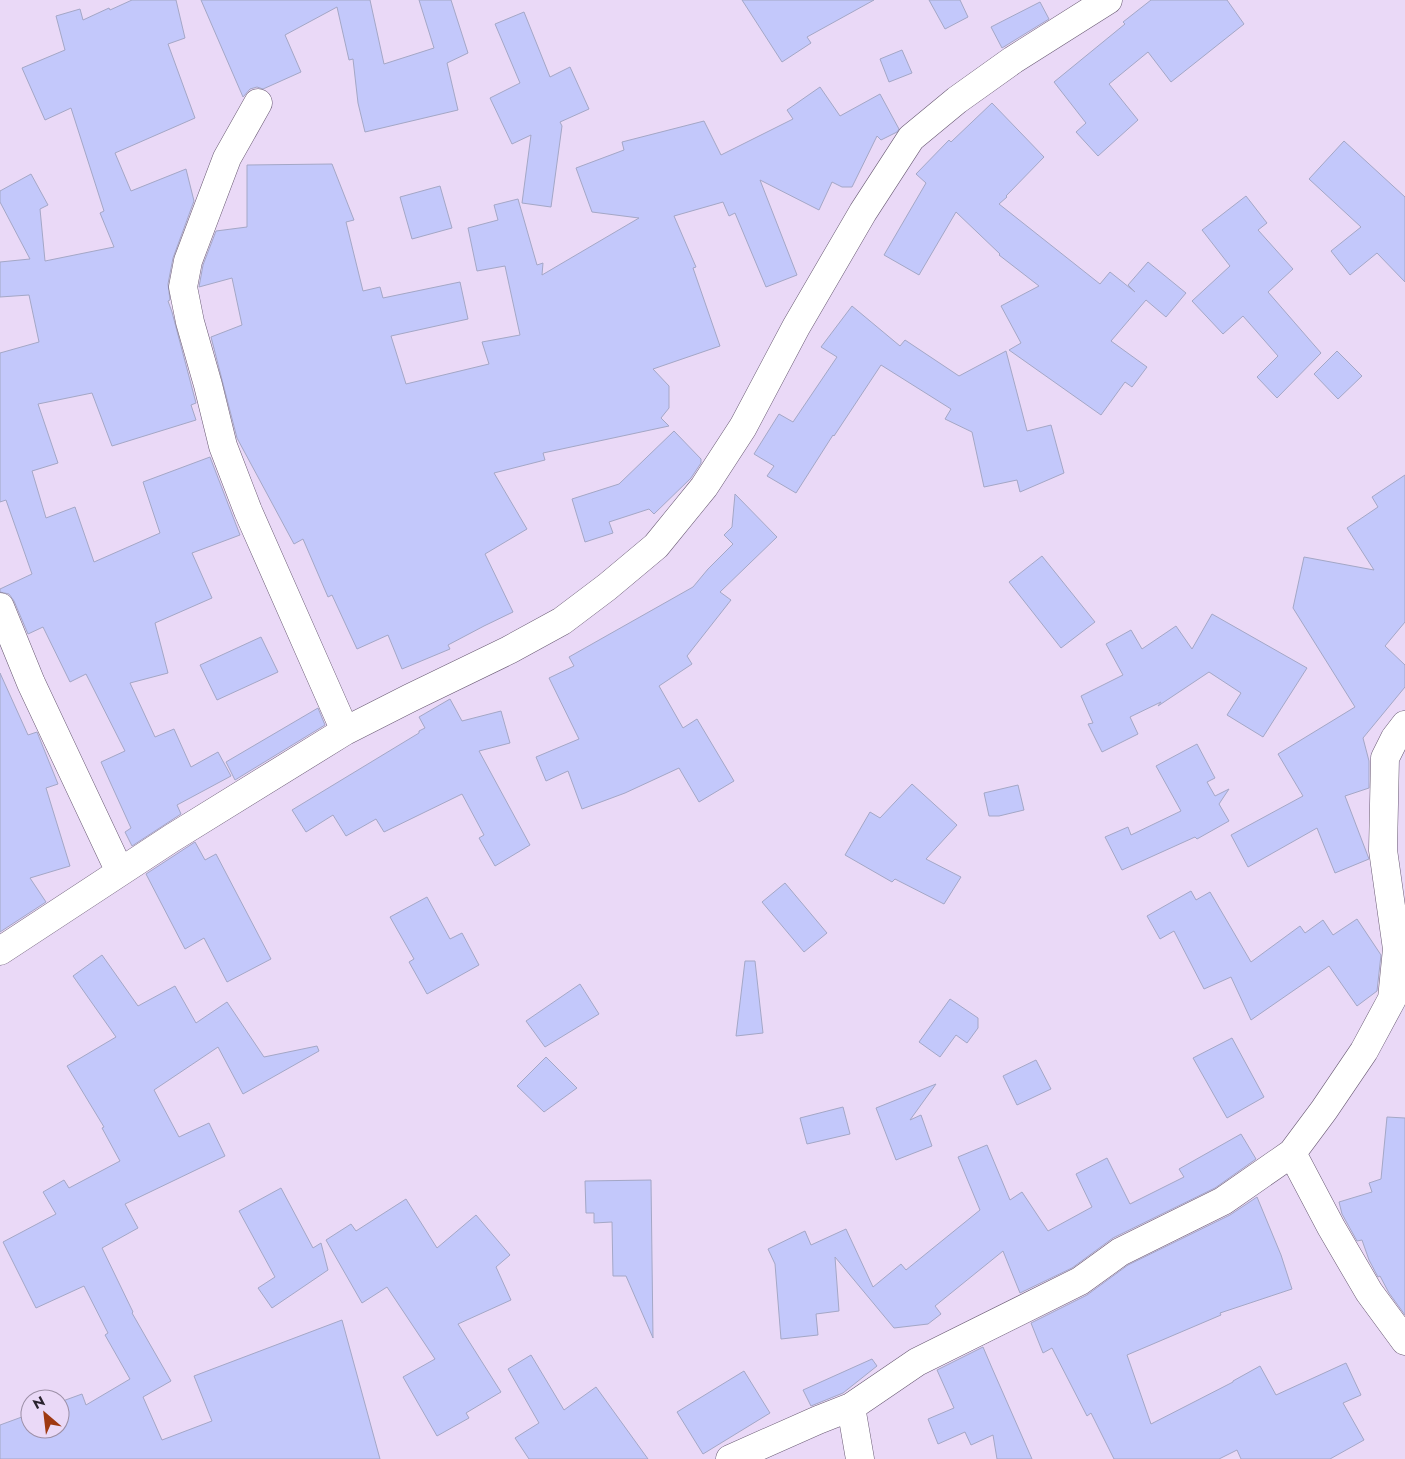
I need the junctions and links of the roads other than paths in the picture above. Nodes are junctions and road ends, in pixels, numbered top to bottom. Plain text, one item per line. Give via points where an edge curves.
1 (1108, 0) edge
2 (258, 103) dead end
3 (0, 607) edge
4 (1405, 725) edge
5 (345, 732) junction
6 (120, 872) junction
7 (0, 951) edge
8 (1292, 1152) junction
9 (1405, 1341) edge
10 (851, 1407) junction
11 (730, 1459) edge
12 (860, 1459) edge

1 - 5 street via 1013,60 911,138 858,220 743,427 704,487 656,546 562,621
2 - 5 street via 227,158 188,261 183,287 224,446 248,511
3 - 6 street via 39,700
4 - 8 street via 1385,758 1383,850 1397,949 1392,998 1364,1051
5 - 6 street
6 - 7 street
8 - 9 street via 1369,1292
8 - 10 street via 1223,1201 1120,1252 1080,1281 918,1362
10 - 11 street
10 - 12 street

